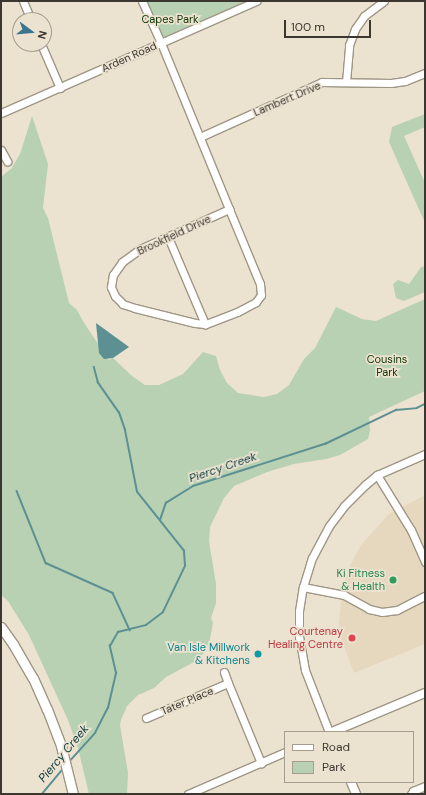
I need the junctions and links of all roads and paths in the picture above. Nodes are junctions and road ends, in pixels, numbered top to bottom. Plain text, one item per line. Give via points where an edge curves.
1 (23, 1) edge
2 (142, 1) edge
3 (256, 1) edge
4 (384, 1) edge
5 (28, 12) edge
6 (161, 43) junction
7 (44, 52) edge
8 (425, 73) edge
9 (346, 82) junction
10 (60, 88) junction
11 (1, 113) edge
12 (200, 137) junction
13 (1, 150) edge
14 (7, 161) dead end
15 (229, 209) junction
16 (168, 237) junction
17 (205, 324) junction
18 (425, 454) edge
19 (377, 475) junction
20 (425, 562) edge
21 (303, 587) junction
22 (425, 596) edge
23 (1, 627) edge
24 (224, 672) dead end
25 (228, 683) junction
26 (425, 693) edge
27 (146, 718) dead end
28 (329, 731) edge
29 (334, 731) edge
30 (284, 752) edge
31 (261, 763) junction
32 (351, 783) edge
33 (425, 786) edge
34 (73, 794) edge
35 (188, 794) edge
36 (356, 794) edge
37 (411, 794) edge

1 - 5 street
2 - 6 street, Brookfield Drive
3 - 6 street, Arden Road
4 - 9 street via 364,16 355,29 349,45
6 - 10 street, Arden Road
6 - 12 street, Brookfield Drive
7 - 10 street
8 - 9 street, Lambert Drive via 391,84
9 - 12 street, Lambert Drive via 322,82
10 - 11 street, Arden Road
12 - 15 street, Brookfield Drive
13 - 14 street
15 - 16 street, Brookfield Drive
15 - 17 street, Brookfield Drive via 260,284 261,295 256,302 237,312
16 - 17 street
16 - 17 street, Brookfield Drive via 140,249 122,262 113,274 111,287 115,296 124,304 196,324
18 - 19 street
19 - 20 street via 411,530
19 - 21 street via 344,506 329,526 312,558
21 - 22 street via 344,596 369,609 382,612 397,610
21 - 28 street via 299,611 302,657
23 - 34 main road via 33,678 62,746
24 - 25 street
25 - 27 street, Tater Place
25 - 31 street
26 - 29 street
30 - 31 street
31 - 35 street
32 - 36 street
33 - 37 street

